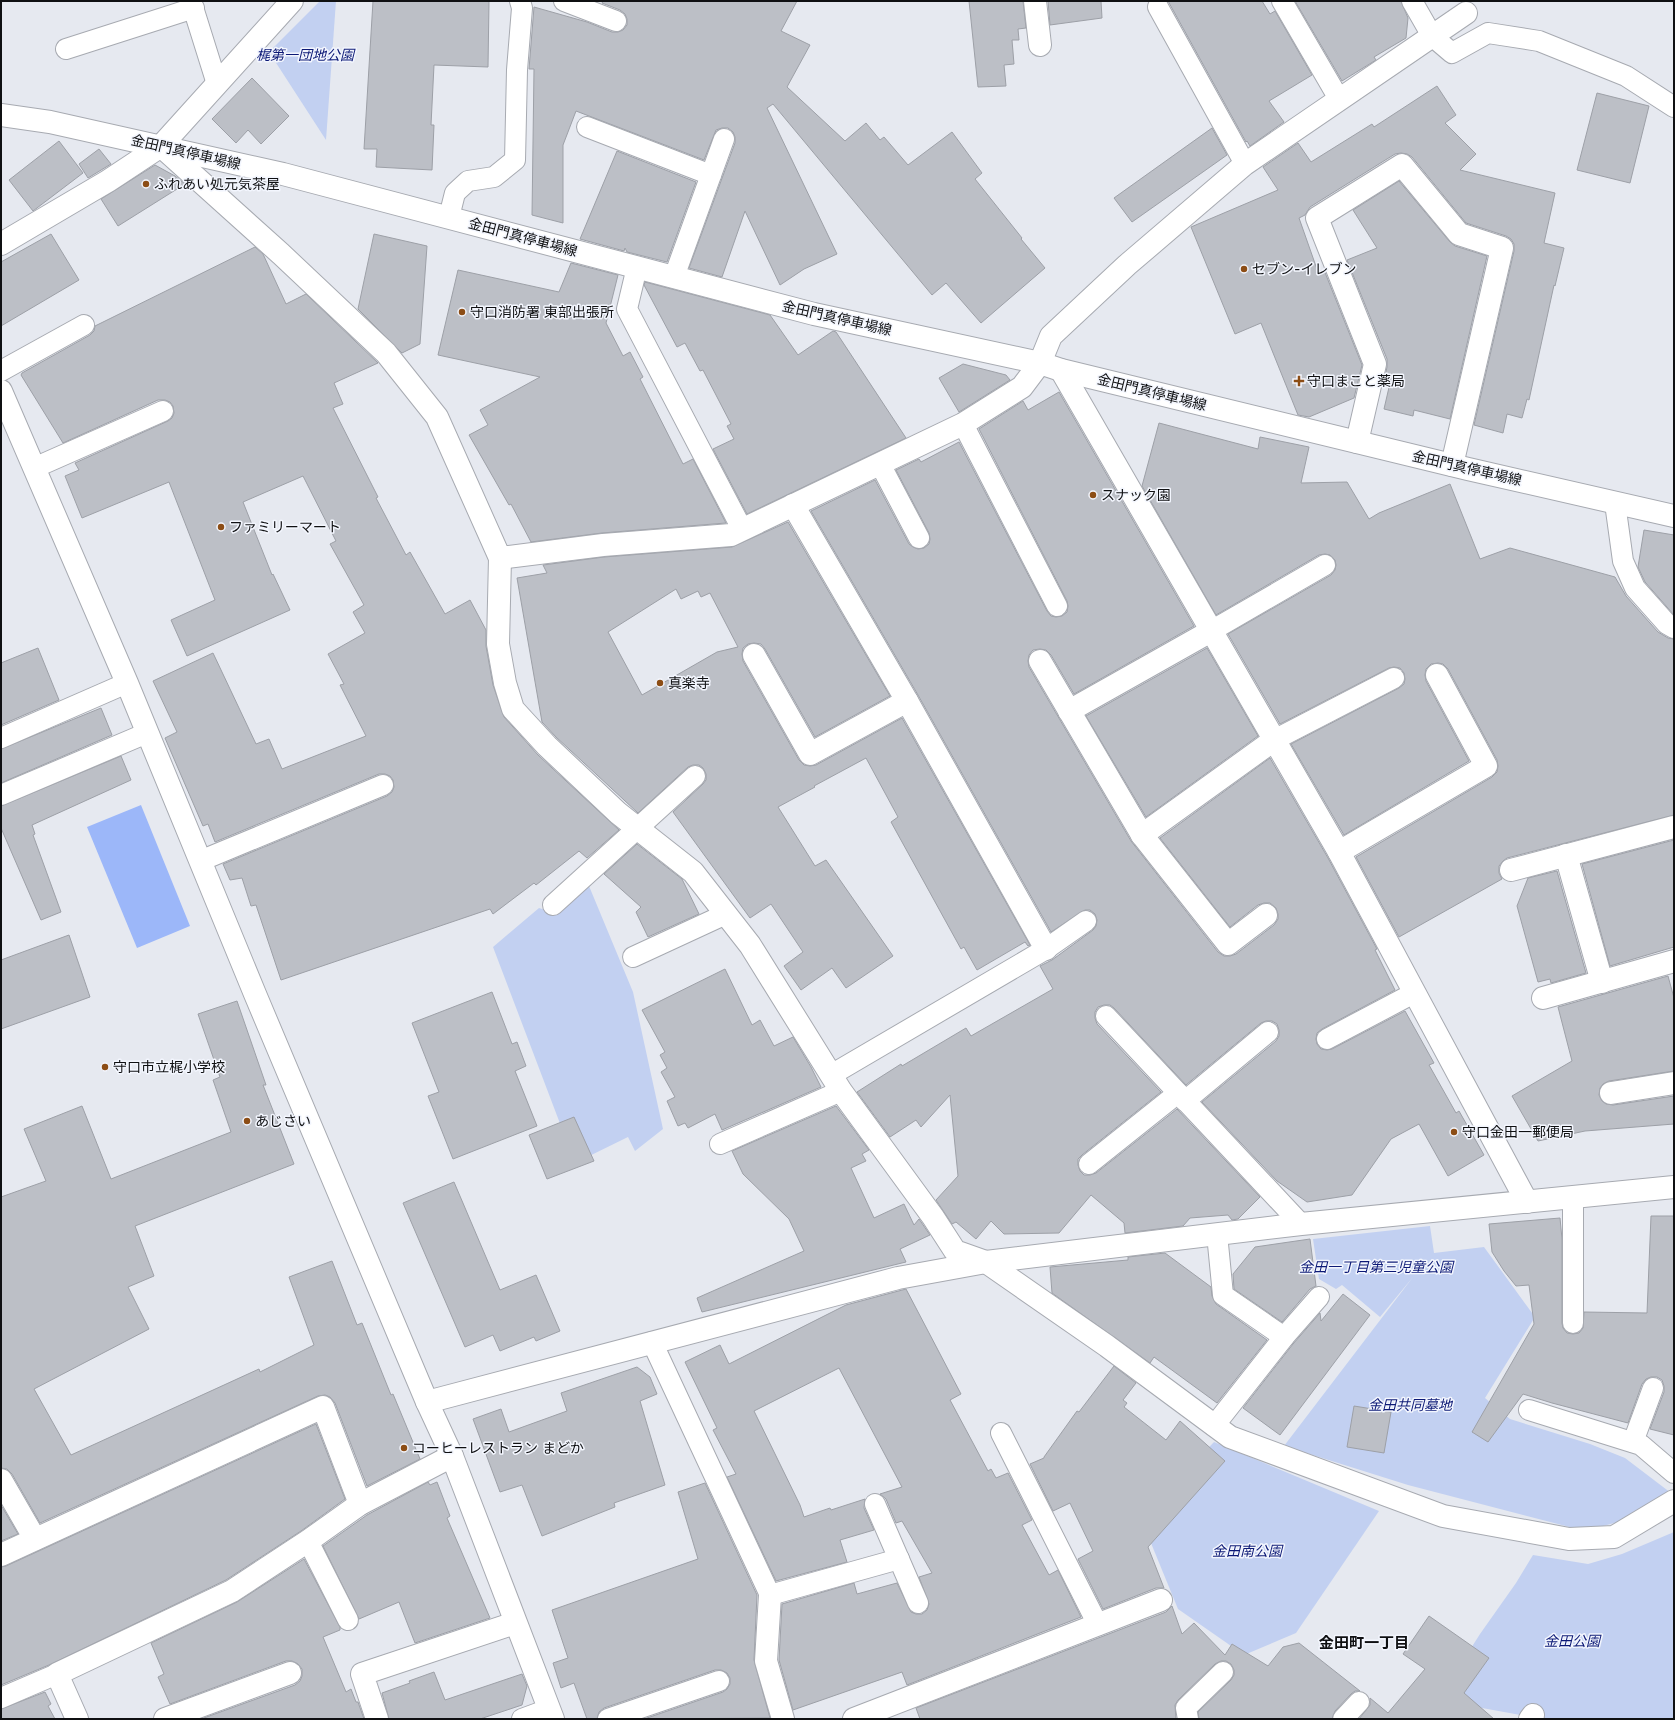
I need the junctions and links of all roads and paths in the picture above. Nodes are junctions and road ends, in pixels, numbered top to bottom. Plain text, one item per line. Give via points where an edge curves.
1 (292, 1) edge
2 (520, 1) edge
3 (564, 1) edge
4 (1035, 1) edge
5 (1282, 1) edge
6 (1412, 1) edge
7 (193, 5) edge
8 (1158, 7) dead end
9 (1466, 12) dead end
10 (616, 21) dead end
11 (1432, 36) junction
12 (1040, 45) dead end
13 (66, 49) dead end
14 (217, 84) junction
15 (1340, 99) junction
16 (1674, 107) edge
17 (1, 115) edge
18 (587, 127) dead end
19 (724, 139) dead end
20 (161, 146) junction
21 (1245, 164) junction
22 (711, 175) junction
23 (449, 217) junction
24 (1, 244) edge
25 (637, 268) junction
26 (674, 277) junction
27 (84, 325) dead end
28 (1040, 363) junction
29 (1061, 370) junction
30 (1, 371) edge
31 (1, 391) edge
32 (163, 411) dead end
33 (963, 424) junction
34 (1357, 442) junction
35 (880, 464) junction
36 (1452, 465) junction
37 (34, 468) junction
38 (1615, 503) junction
39 (793, 505) junction
40 (1674, 516) edge
41 (742, 529) junction
42 (920, 538) dead end
43 (500, 558) junction
44 (1325, 564) dead end
45 (1057, 606) dead end
46 (1674, 628) edge
47 (1211, 631) junction
48 (754, 655) dead end
49 (1040, 661) dead end
50 (1437, 675) dead end
51 (1394, 678) dead end
52 (127, 683) junction
53 (907, 702) junction
54 (1069, 711) junction
55 (148, 733) junction
56 (1, 738) edge
57 (1274, 740) junction
58 (695, 776) dead end
59 (383, 785) dead end
60 (1, 795) edge
61 (1674, 827) edge
62 (636, 828) junction
63 (1142, 835) junction
64 (1339, 852) junction
65 (1566, 855) junction
66 (200, 861) junction
67 (1511, 870) dead end
68 (553, 905) dead end
69 (726, 914) junction
70 (1266, 915) dead end
71 (1086, 921) dead end
72 (1046, 949) junction
73 (633, 957) dead end
74 (1674, 961) edge
75 (1602, 982) junction
76 (1414, 993) junction
77 (1543, 998) dead end
78 (1106, 1016) dead end
79 (1268, 1032) dead end
80 (1327, 1039) dead end
81 (836, 1083) junction
82 (1674, 1083) edge
83 (1611, 1093) dead end
84 (1182, 1097) junction
85 (720, 1144) dead end
86 (1089, 1164) dead end
87 (1674, 1187) edge
88 (1573, 1197) junction
89 (1527, 1202) junction
90 (1301, 1224) junction
91 (1217, 1234) junction
92 (986, 1262) junction
93 (1319, 1297) dead end
94 (1573, 1323) dead end
95 (1284, 1337) junction
96 (652, 1342) junction
97 (1653, 1388) dead end
98 (427, 1402) junction
99 (1529, 1410) dead end
100 (1214, 1426) junction
101 (1001, 1433) dead end
102 (1633, 1442) junction
103 (452, 1456) junction
104 (1674, 1473) edge
105 (1, 1480) edge
106 (1674, 1501) edge
107 (360, 1504) junction
108 (875, 1504) dead end
109 (34, 1539) junction
110 (308, 1541) junction
111 (1, 1555) edge
112 (899, 1559) junction
113 (770, 1595) junction
114 (1161, 1600) dead end
115 (918, 1603) dead end
116 (348, 1620) dead end
117 (515, 1623) junction
118 (1098, 1624) junction
119 (1223, 1672) dead end
120 (290, 1673) dead end
121 (57, 1674) junction
122 (719, 1681) dead end
123 (1, 1698) edge
124 (1359, 1702) dead end
125 (551, 1714) edge
126 (77, 1719) edge
127 (165, 1719) edge
128 (377, 1719) edge
129 (522, 1719) edge
130 (608, 1719) edge
131 (783, 1719) edge
132 (854, 1719) edge
133 (1188, 1719) edge
134 (1344, 1719) edge

1 - 14 street
2 - 23 lane via 522,8 517,70 515,160 494,177 468,181 455,193
3 - 10 lane
4 - 12 street
5 - 15 lane
6 - 11 lane
7 - 13 lane
7 - 14 lane
8 - 21 lane
9 - 11 street
11 - 15 street
11 - 16 lane via 1452,53 1488,33 1539,41 1626,76
14 - 20 street
15 - 21 street
17 - 20 street, 金田門真停車場線 via 50,122
18 - 22 lane
19 - 22 lane
20 - 23 street, 金田門真停車場線 via 283,174
20 - 24 street via 108,181
20 - 43 street via 386,353 437,417
21 - 28 street via 1127,265 1051,336
22 - 26 lane
23 - 25 street, 金田門真停車場線
25 - 26 street, 金田門真停車場線
25 - 41 lane via 627,309
26 - 28 street, 金田門真停車場線 via 814,314
27 - 30 lane
28 - 29 street, 金田門真停車場線
28 - 33 street via 1022,387
29 - 34 street, 金田門真停車場線
29 - 47 street
31 - 37 street
32 - 37 lane
33 - 35 street
33 - 45 lane
34 - 36 street, 金田門真停車場線
34 - 36 street via 1375,364 1317,218 1402,165 1458,234 1502,248
35 - 39 street
35 - 42 lane
36 - 38 street, 金田門真停車場線
37 - 52 street
38 - 40 street, 金田門真停車場線
38 - 46 lane via 1624,561 1635,588 1667,624
39 - 41 street
39 - 53 street
41 - 43 street via 731,535 603,545
43 - 62 street via 498,644 505,683 514,709 548,746
44 - 47 lane
47 - 54 street
47 - 57 street
48 - 53 street via 810,754
49 - 54 street
50 - 64 street via 1486,766
51 - 57 lane
52 - 55 street
52 - 56 lane
53 - 72 street
54 - 63 street
55 - 60 lane
55 - 66 street
57 - 63 street
57 - 64 street
58 - 62 lane
59 - 66 lane
61 - 65 street
62 - 68 lane
62 - 69 street via 693,872
63 - 70 street via 1228,944
64 - 76 street
65 - 67 street
65 - 75 street
66 - 98 street
69 - 73 lane
69 - 81 street via 750,945
71 - 72 lane
72 - 81 lane
74 - 75 street
75 - 77 street
76 - 80 lane
76 - 89 street
78 - 84 lane
79 - 84 lane
81 - 85 lane
81 - 92 street via 955,1250
82 - 83 street
84 - 86 lane
84 - 90 lane
87 - 88 street
88 - 89 street
88 - 94 lane
89 - 90 street
90 - 91 street
91 - 92 street
91 - 95 lane via 1223,1295
92 - 96 street via 898,1278
92 - 100 street via 1107,1346
93 - 95 lane
95 - 100 lane
96 - 98 street
96 - 113 lane
97 - 102 lane
98 - 103 street
99 - 102 lane
100 - 106 street via 1230,1437 1443,1516 1569,1539 1614,1537
101 - 118 lane
102 - 104 lane via 1641,1445
103 - 107 street
103 - 117 street
105 - 109 street
107 - 109 street via 323,1407
107 - 110 street
108 - 112 lane
109 - 111 street
110 - 116 lane
110 - 121 street via 232,1591
112 - 113 lane
112 - 115 lane
113 - 131 street via 766,1661
114 - 118 street
117 - 125 street
117 - 128 street via 362,1674
118 - 132 street
119 - 133 lane via 1186,1708
120 - 127 street
121 - 123 lane
121 - 126 street
122 - 130 lane
124 - 134 lane
125 - 129 lane

